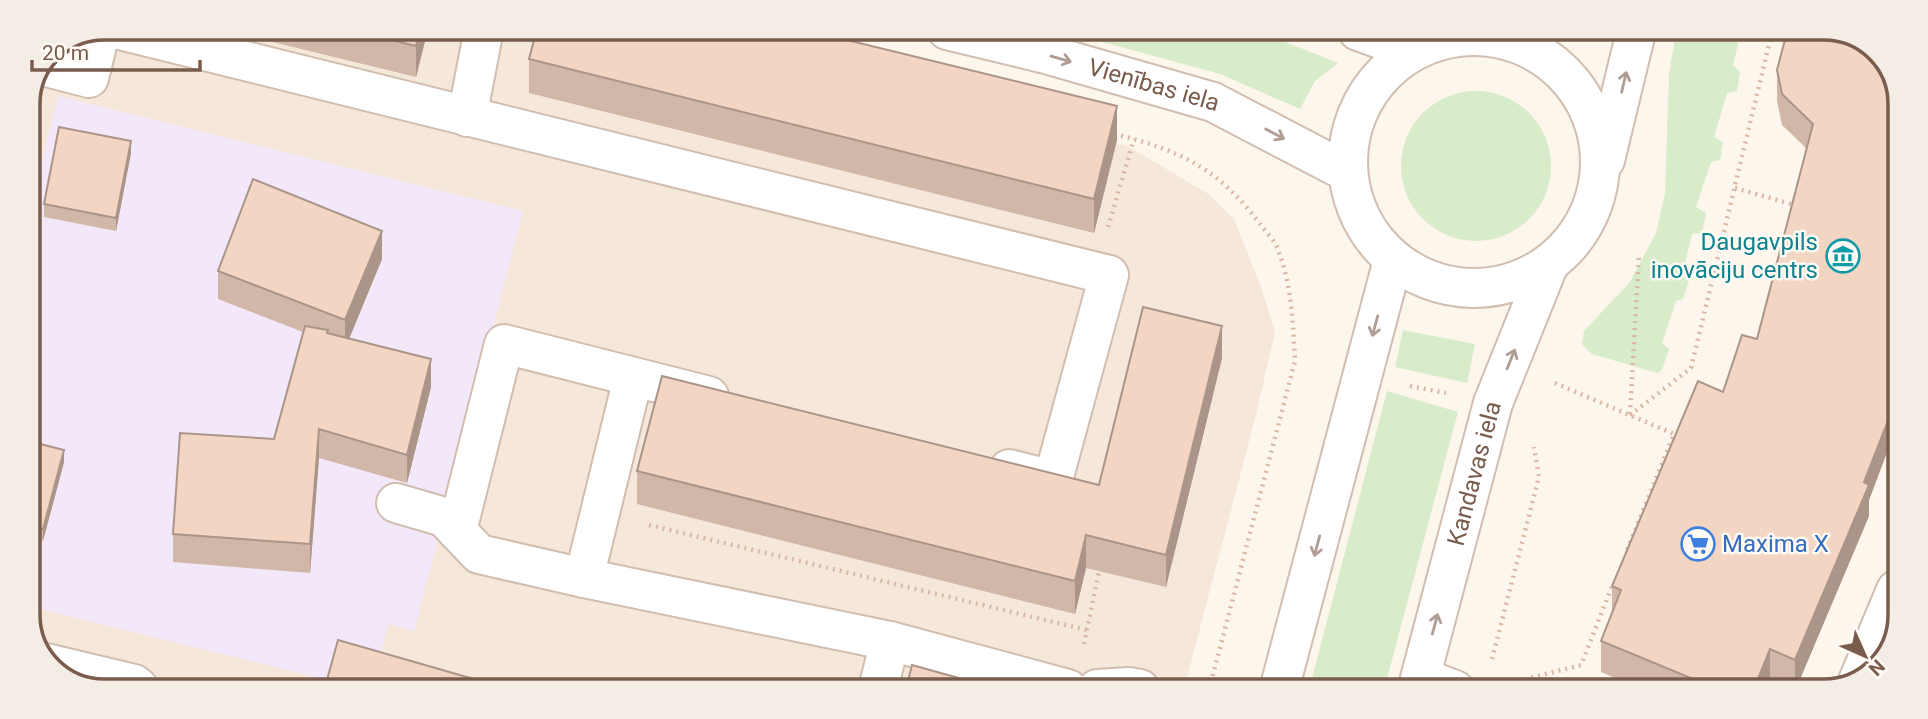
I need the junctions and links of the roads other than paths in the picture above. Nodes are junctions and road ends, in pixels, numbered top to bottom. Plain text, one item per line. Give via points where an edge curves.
1 (98, 40) edge
2 (160, 40) edge
3 (482, 40) edge
4 (988, 40) edge
5 (1383, 40) edge
6 (1445, 40) edge
7 (1509, 40) edge
8 (1634, 40) edge
9 (1413, 51) junction
10 (52, 68) edge
11 (467, 117) junction
12 (1347, 172) junction
13 (1602, 172) junction
14 (1393, 260) junction
15 (1549, 264) junction
16 (633, 378) junction
17 (741, 404) edge
18 (972, 460) edge
19 (396, 503) dead end
20 (457, 531) junction
21 (584, 578) junction
22 (1888, 609) edge
23 (891, 641) junction
24 (1865, 663) edge
25 (70, 669) edge
26 (113, 679) edge
27 (881, 679) edge
28 (1031, 679) edge
29 (1282, 679) edge
30 (1433, 679) edge

1 - 10 street via 89,78
2 - 11 street
3 - 11 street
4 -> 12 street, Vienības iela via 1213,102
5 - 9 street
6 - 9 street, Kandavas iela
7 - 13 street, Kandavas iela via 1532,50 1566,76 1600,138
13 -> 8 street, Kandavas iela
9 - 12 street, Kandavas iela via 1384,74 1363,102 1350,136
11 - 18 street via 1109,275 1053,480
12 - 14 street, Kandavas iela via 1354,205 1370,236
13 - 15 street, Kandavas iela via 1579,233
14 - 15 street, Kandavas iela via 1430,281 1471,289 1512,283
14 -> 29 street
30 -> 15 street, Kandavas iela via 1493,403
16 - 17 street
16 - 20 street via 505,344
16 - 21 street
19 - 20 street via 444,517
20 - 21 street via 479,554
21 - 23 street
22 - 24 street
23 - 27 street
23 - 28 street
25 - 26 street

